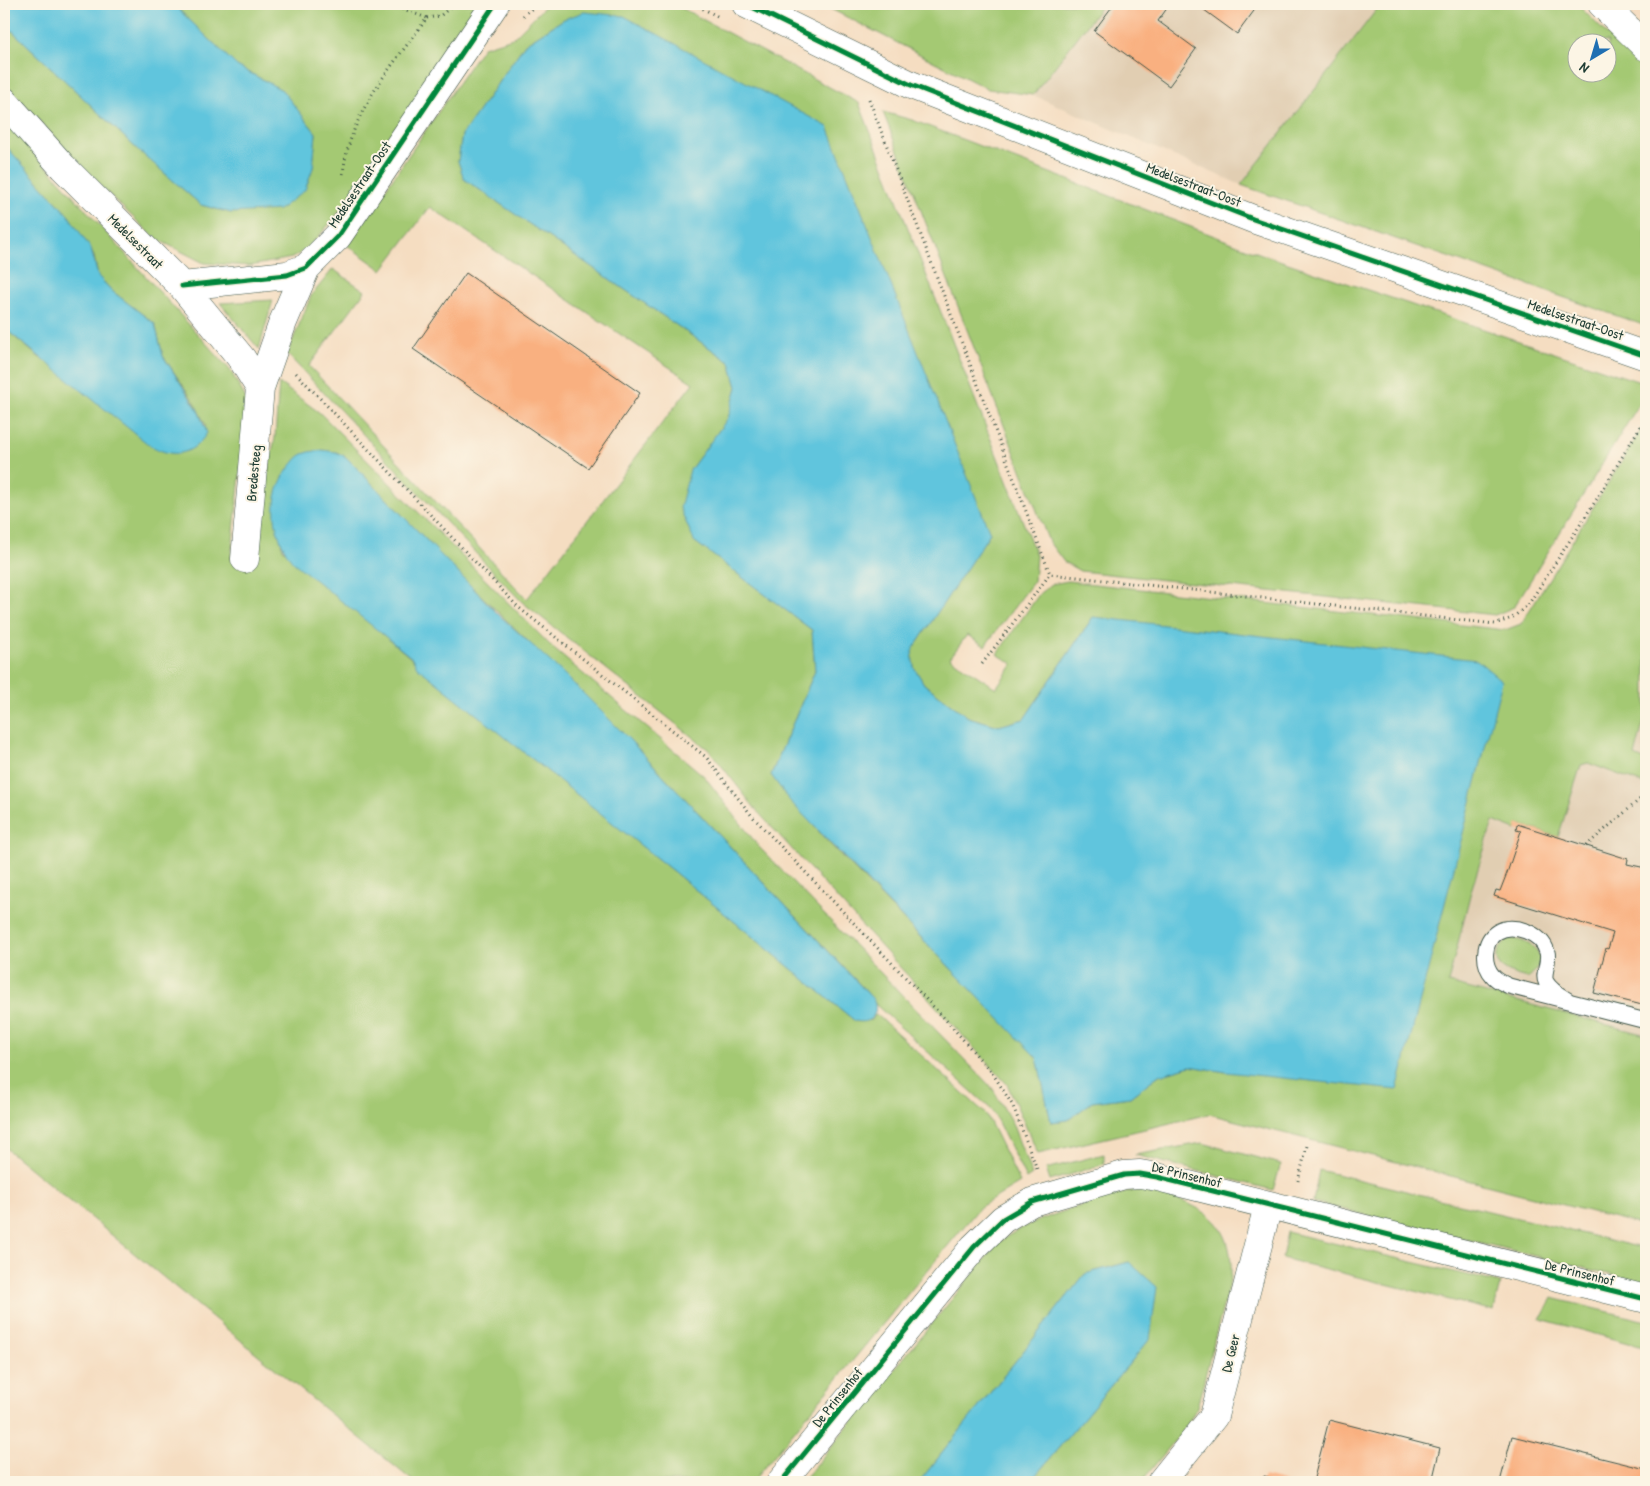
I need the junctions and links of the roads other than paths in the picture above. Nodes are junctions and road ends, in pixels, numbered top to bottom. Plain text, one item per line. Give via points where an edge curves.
1 (495, 4) edge
2 (746, 4) edge
3 (1602, 4) edge
4 (1646, 47) edge
5 (4, 101) edge
6 (306, 268) junction
7 (182, 286) junction
8 (1646, 356) edge
9 (260, 388) junction
10 (245, 559) dead end
11 (1569, 1001) junction
12 (1646, 1021) edge
13 (1279, 1209) junction
14 (1646, 1300) edge
15 (782, 1482) edge
16 (1161, 1482) edge

1 - 6 street, Medelsestraat-Oost via 338,236
2 - 8 street, Medelsestraat-Oost via 911,86 1253,219
3 - 4 street
5 - 7 street, Medelsestraat via 63,167
6 - 7 street, Medelsestraat-Oost via 287,276
6 - 9 street, Medelsestraat-Oost
7 - 9 street, Medelsestraat via 242,359
9 - 10 street, Bredesteeg
11 - 11 lane via 1498,981 1487,968 1488,940 1492,935 1501,930 1516,930 1534,935 1543,942 1548,952 1547,984
11 - 12 lane
13 - 14 street, De Prinsenhof
13 - 15 street, De Prinsenhof via 1140,1174 1124,1175 1032,1202 1003,1219 974,1247
13 - 16 street, De Geer via 1214,1416

